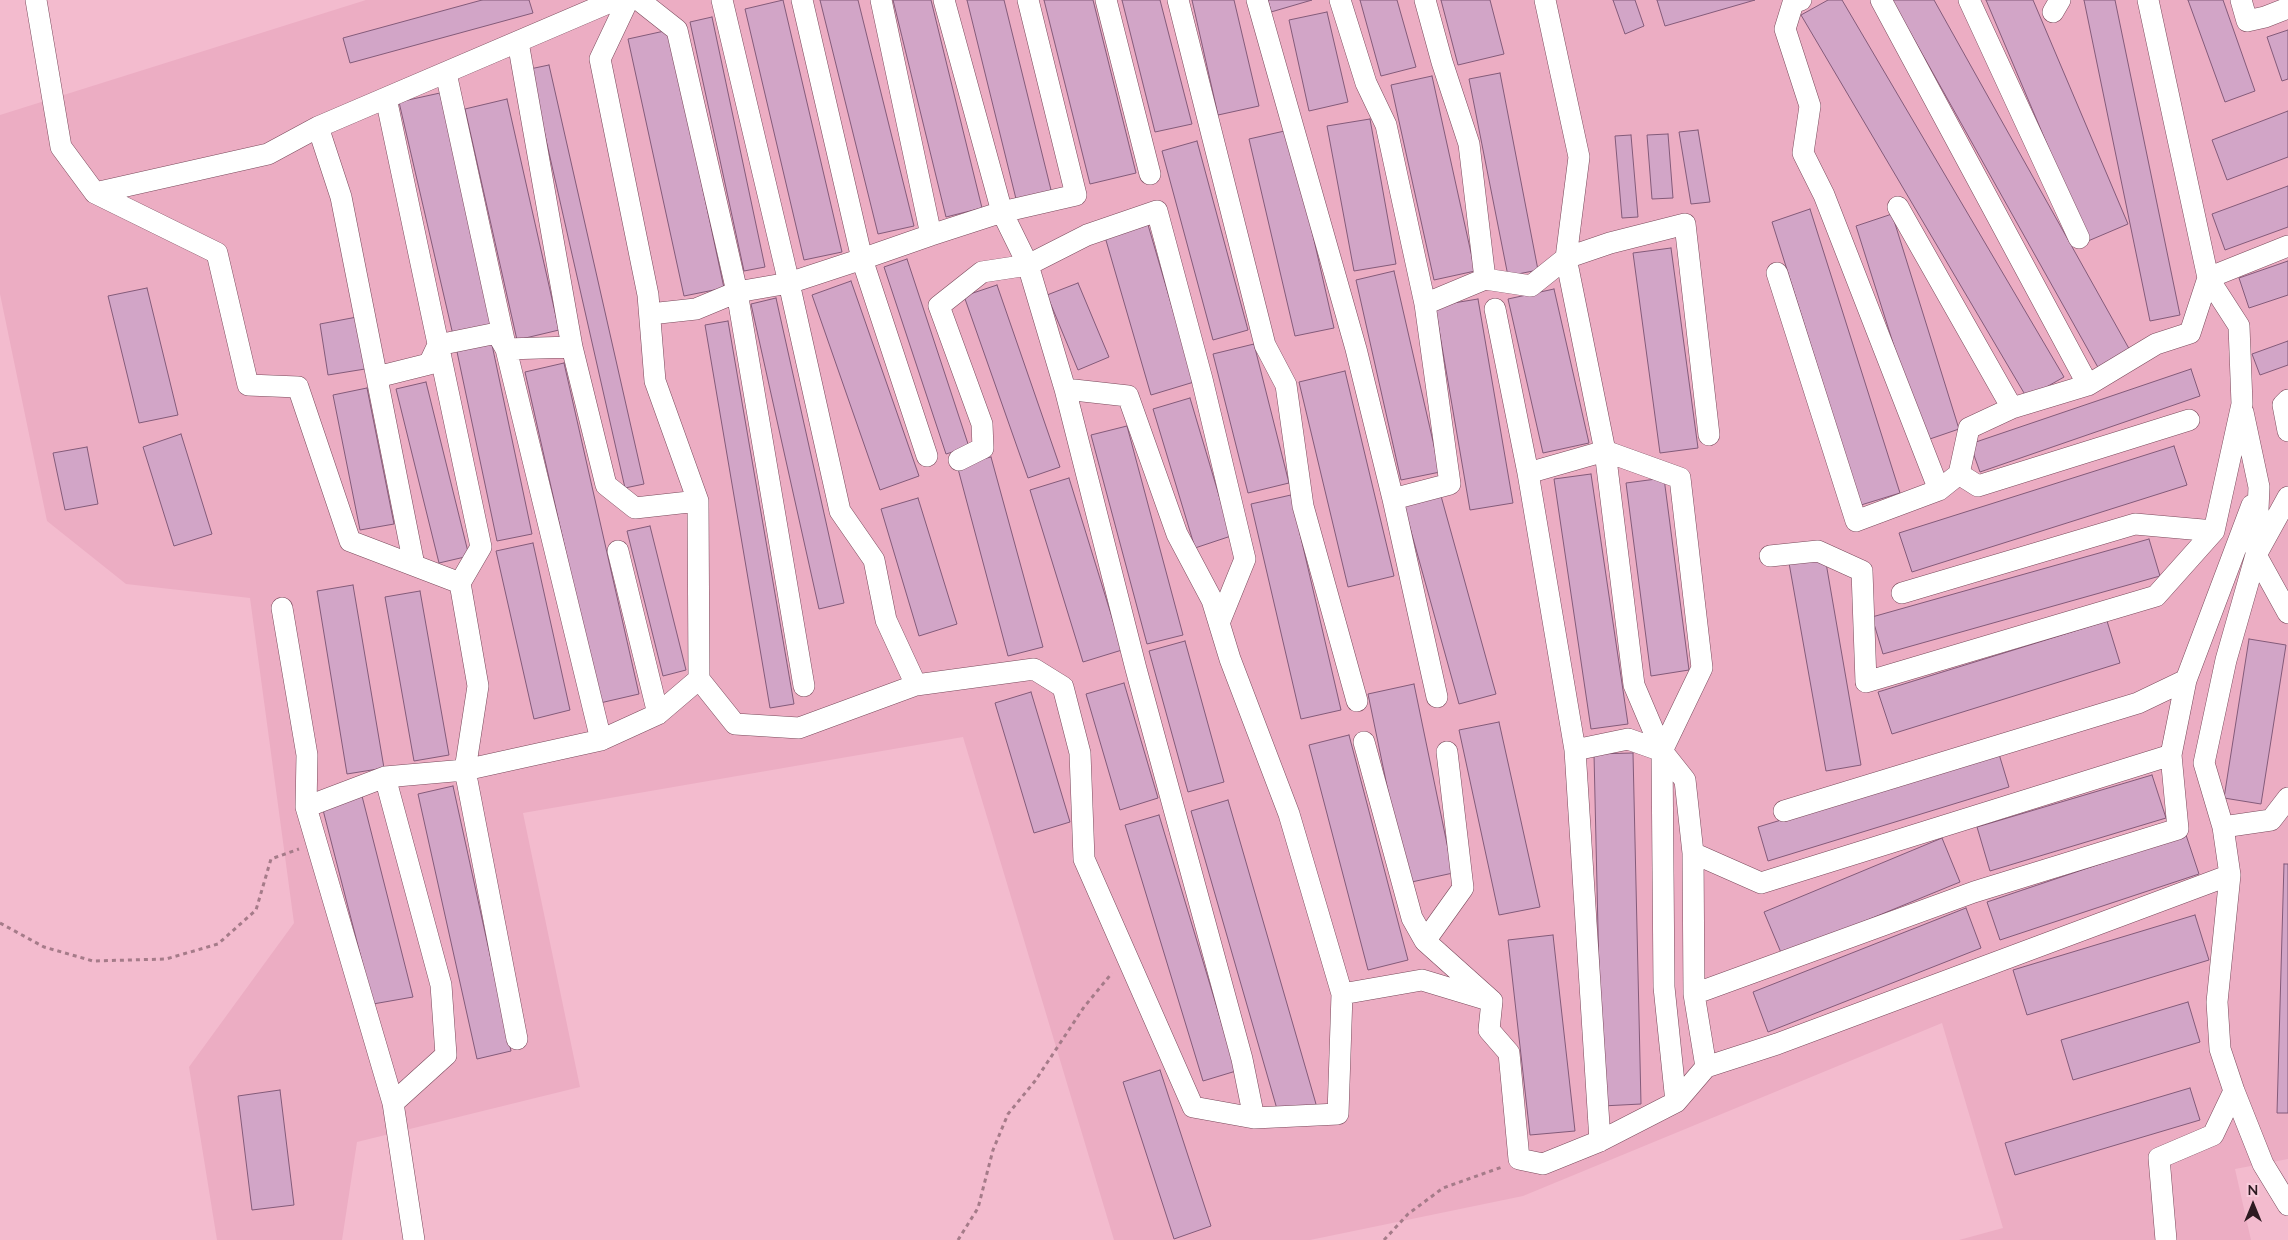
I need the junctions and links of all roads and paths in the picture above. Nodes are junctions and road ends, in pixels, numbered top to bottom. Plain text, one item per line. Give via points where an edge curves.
1 (36, 0) edge
2 (615, 0) edge
3 (628, 0) edge
4 (639, 0) edge
5 (722, 0) edge
6 (802, 0) edge
7 (881, 0) edge
8 (944, 0) edge
9 (1028, 0) edge
10 (1106, 0) edge
11 (1178, 0) edge
12 (1258, 0) edge
13 (1340, 0) edge
14 (1425, 0) edge
15 (1545, 0) edge
16 (1801, 0) edge
17 (1881, 0) edge
18 (1969, 0) edge
19 (2148, 0) edge
20 (2241, 0) edge
21 (2288, 8) edge
22 (518, 42) junction
23 (446, 73) junction
24 (386, 98) junction
25 (318, 128) junction
26 (1150, 174) dead end
27 (94, 193) junction
28 (1898, 207) dead end
29 (1002, 212) junction
30 (931, 235) junction
31 (2080, 238) dead end
32 (2288, 246) edge
33 (1566, 258) junction
34 (862, 259) junction
35 (1028, 265) junction
36 (1778, 274) dead end
37 (2208, 278) junction
38 (1485, 279) junction
39 (789, 283) junction
40 (737, 292) junction
41 (1425, 304) junction
42 (1494, 309) dead end
43 (650, 314) junction
44 (438, 346) junction
45 (572, 347) junction
46 (506, 349) junction
47 (377, 377) junction
48 (2088, 385) junction
49 (1065, 390) junction
50 (2288, 400) edge
51 (2242, 404) junction
52 (2012, 408) junction
53 (2189, 420) dead end
54 (2288, 431) edge
55 (1708, 435) dead end
56 (1605, 451) junction
57 (927, 456) dead end
58 (959, 460) dead end
59 (1528, 473) junction
60 (1959, 474) junction
61 (2259, 487) junction
62 (1939, 490) junction
63 (2288, 497) edge
64 (1393, 499) junction
65 (698, 501) junction
66 (2214, 531) junction
67 (618, 551) dead end
68 (2256, 555) junction
69 (1770, 556) dead end
70 (414, 566) junction
71 (460, 583) junction
72 (1902, 593) dead end
73 (282, 608) dead end
74 (2288, 613) edge
75 (1219, 623) junction
76 (700, 678) junction
77 (2186, 680) junction
78 (916, 685) junction
79 (804, 686) dead end
80 (1437, 697) dead end
81 (1357, 701) dead end
82 (658, 714) junction
83 (601, 740) junction
84 (1364, 742) dead end
85 (1575, 750) junction
86 (1662, 751) junction
87 (1447, 752) dead end
88 (2171, 755) junction
89 (466, 770) junction
90 (385, 777) junction
91 (2288, 798) edge
92 (306, 807) junction
93 (1784, 811) dead end
94 (2223, 828) junction
95 (316, 843) junction
96 (1693, 852) junction
97 (2230, 875) junction
98 (0, 923) edge
99 (1425, 941) junction
100 (1126, 955) junction
101 (1342, 994) junction
102 (1694, 994) junction
103 (1492, 1002) junction
104 (517, 1039) dead end
105 (1706, 1067) junction
106 (2234, 1091) junction
107 (1676, 1102) junction
108 (393, 1103) junction
109 (1254, 1118) junction
110 (1600, 1141) junction
111 (1520, 1159) junction
112 (2288, 1204) edge
113 (414, 1240) edge
114 (958, 1240) edge
115 (1384, 1240) edge
116 (2166, 1240) edge

1 - 27 lane via 60,147
2 - 22 lane
3 - 43 lane via 600,59
4 - 40 lane via 677,30
5 - 39 lane
6 - 34 lane
7 - 30 lane
8 - 29 lane
9 - 29 lane via 1076,195
10 - 26 lane
11 - 81 lane via 1265,346 1286,385 1304,506
12 - 64 lane via 1356,349
13 - 41 lane via 1366,83 1386,126
14 - 38 lane via 1469,144
15 - 33 lane via 1579,157
16 - 62 lane via 1793,3 1785,29 1810,106 1803,153 1824,195
17 - 48 lane
18 - 31 lane
19 - 37 lane
20 - 21 lane via 2247,20
22 - 23 lane
22 - 45 lane
23 - 24 lane
23 - 46 lane
24 - 25 lane
24 - 44 lane
25 - 27 lane via 268,154
25 - 47 lane via 342,196
27 - 70 lane via 217,253 248,385 298,387 350,541
28 - 52 lane
29 - 30 lane
29 - 35 lane
30 - 34 lane
32 - 37 lane
33 - 38 lane via 1530,286
33 - 55 lane via 1685,224
33 - 56 lane
34 - 39 lane
34 - 57 lane
35 - 49 lane
35 - 58 lane via 982,272 940,306 982,424 984,448
35 - 75 lane via 1087,235 1157,210 1202,379 1244,559
36 - 62 lane via 1856,521
37 - 48 lane via 2190,333 2156,344
37 - 51 lane via 2239,326
38 - 41 lane
39 - 40 lane
39 - 78 lane via 840,511 874,560 886,620
40 - 43 lane via 696,309
40 - 79 lane
41 - 64 lane via 1450,484
42 - 59 lane
43 - 65 lane via 655,381
44 - 46 lane via 497,333
44 - 47 lane via 429,364
44 - 71 lane via 481,546
45 - 46 lane
45 - 65 lane via 606,485 636,508
46 - 83 lane
47 - 70 lane
48 - 52 lane
49 - 75 lane via 1128,396 1177,534 1212,600
49 - 109 lane via 1136,669 1242,1058
50 - 54 lane via 2283,405
51 - 61 lane
51 - 66 lane
52 - 60 lane via 1968,428
53 - 60 lane via 1978,486
56 - 59 lane
56 - 86 lane via 1634,685
56 - 86 lane via 1680,478 1702,668
59 - 85 lane
60 - 62 lane
61 - 68 lane
61 - 77 lane
63 - 68 lane
64 - 80 lane
65 - 76 lane
66 - 69 lane via 2156,596 1866,682 1862,571 1818,551
66 - 72 lane via 2135,524
67 - 82 lane
68 - 74 lane
68 - 94 lane via 2226,660 2204,763
70 - 71 lane
71 - 89 lane via 478,686
73 - 92 lane via 307,755
75 - 101 lane via 1289,814
76 - 78 lane via 735,724 799,728
76 - 82 lane
77 - 88 lane
77 - 93 lane via 2138,703
78 - 100 lane via 1034,669 1063,687 1080,754 1084,859
82 - 83 lane
83 - 89 lane
84 - 99 lane via 1412,918
85 - 86 lane via 1628,739
85 - 110 lane
86 - 96 lane via 1685,780
86 - 107 lane via 1664,987
87 - 99 lane via 1463,888
88 - 96 lane via 1761,882
88 - 102 lane via 2178,829 1974,892
89 - 90 lane
89 - 104 lane
90 - 92 lane
90 - 108 lane via 441,984 446,1055
91 - 94 lane via 2271,820
92 - 95 lane
94 - 97 lane
95 - 98 path via 271,859 256,910 218,944 166,959 94,961 44,947
95 - 108 lane
96 - 102 lane
97 - 105 lane via 1778,1044
97 - 106 lane via 2217,1002 2220,1049
99 - 103 lane
100 - 109 lane via 1193,1107
100 - 114 path via 1084,1007 1035,1081 1008,1114 993,1150 978,1208
101 - 103 lane via 1422,980
101 - 109 lane via 1338,1114
102 - 105 lane
103 - 111 lane via 1489,1030 1509,1053
105 - 107 lane
106 - 112 lane via 2263,1164
106 - 116 lane via 2214,1136 2159,1158
107 - 110 lane
108 - 113 lane
110 - 111 lane via 1543,1164
111 - 115 path via 1442,1188 1408,1214

